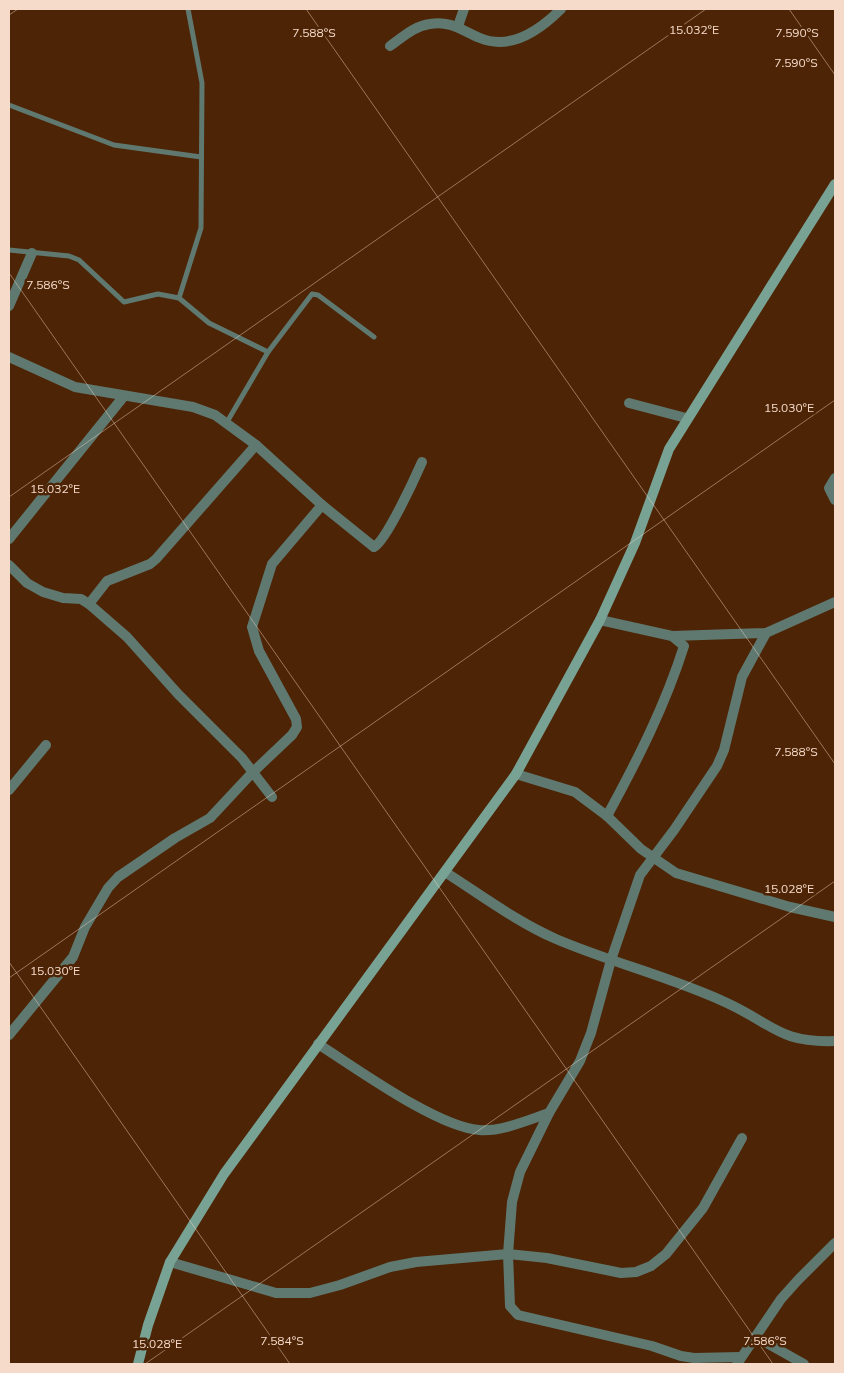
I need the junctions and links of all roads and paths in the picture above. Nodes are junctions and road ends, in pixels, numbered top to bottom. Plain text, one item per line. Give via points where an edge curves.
1 (188, 9) edge
2 (464, 9) edge
3 (561, 9) edge
4 (458, 26) junction
5 (390, 46) dead end
6 (9, 105) edge
7 (201, 157) junction
8 (834, 188) edge
9 (9, 250) edge
10 (32, 253) junction
11 (179, 298) junction
12 (9, 306) edge
13 (374, 337) dead end
14 (268, 352) junction
15 (9, 357) edge
16 (124, 396) junction
17 (629, 403) dead end
18 (686, 418) junction
19 (227, 422) junction
20 (256, 445) junction
21 (422, 462) dead end
22 (835, 478) edge
23 (835, 500) edge
24 (322, 505) junction
25 (9, 539) edge
26 (9, 565) edge
27 (835, 602) edge
28 (89, 604) junction
29 (600, 620) junction
30 (766, 633) junction
31 (672, 636) junction
32 (46, 746) dead end
33 (253, 772) junction
34 (516, 774) junction
35 (9, 790) edge
36 (272, 797) dead end
37 (607, 816) junction
38 (652, 856) junction
39 (445, 872) junction
40 (835, 917) edge
41 (611, 960) junction
42 (9, 1035) edge
43 (835, 1041) edge
44 (318, 1044) junction
45 (549, 1113) junction
46 (742, 1138) dead end
47 (835, 1243) edge
48 (508, 1254) junction
49 (170, 1262) junction
50 (756, 1337) junction
51 (681, 1356) junction
52 (739, 1360) edge
53 (138, 1364) edge
54 (689, 1364) edge
55 (804, 1364) edge

1 - 7 lane via 201,74
2 - 4 street
3 - 4 street via 546,25 512,40 481,39
4 - 5 street via 432,23 417,27
6 - 7 lane via 114,145
7 - 11 lane via 201,228
8 - 18 street
9 - 10 lane
10 - 11 lane via 79,260 124,302 158,294
10 - 12 street
11 - 14 lane via 209,323
13 - 14 lane via 318,295 312,294
14 - 19 lane
15 - 16 street via 75,387
16 - 19 street via 193,407
16 - 25 street
17 - 18 street
18 - 29 street via 669,449 634,543
19 - 20 street
20 - 24 street
20 - 28 street via 156,559 107,580
21 - 24 street via 379,545 374,547
22 - 23 street via 829,488
24 - 33 street via 272,564 255,615 252,627 259,651 296,719 297,727
26 - 28 street via 27,583 43,592 81,599
27 - 30 street
28 - 33 street via 127,637
29 - 31 street
29 - 34 street
30 - 31 street
30 - 38 street via 742,677 717,766 674,830
31 - 37 street via 684,646 678,668 654,726
32 - 35 street
33 - 36 street
33 - 42 street via 210,818 118,877 85,927 73,956
34 - 37 street via 575,792
34 - 39 street
37 - 38 street
38 - 40 street via 676,873
38 - 41 street via 640,875
39 - 41 street via 554,939
39 - 44 street
41 - 43 street via 728,1003 774,1031 797,1040
41 - 45 street via 586,1047
44 - 45 street via 435,1116 463,1128 501,1127
44 - 49 street via 224,1174
45 - 48 street via 520,1172 512,1202
46 - 48 street via 704,1208 652,1266 621,1273 547,1258
47 - 50 street via 798,1280
48 - 49 street via 416,1262 390,1267 318,1291 291,1295
48 - 51 street via 510,1306 518,1314
49 - 53 street
50 - 52 street
50 - 55 street
51 - 52 street
51 - 54 street

